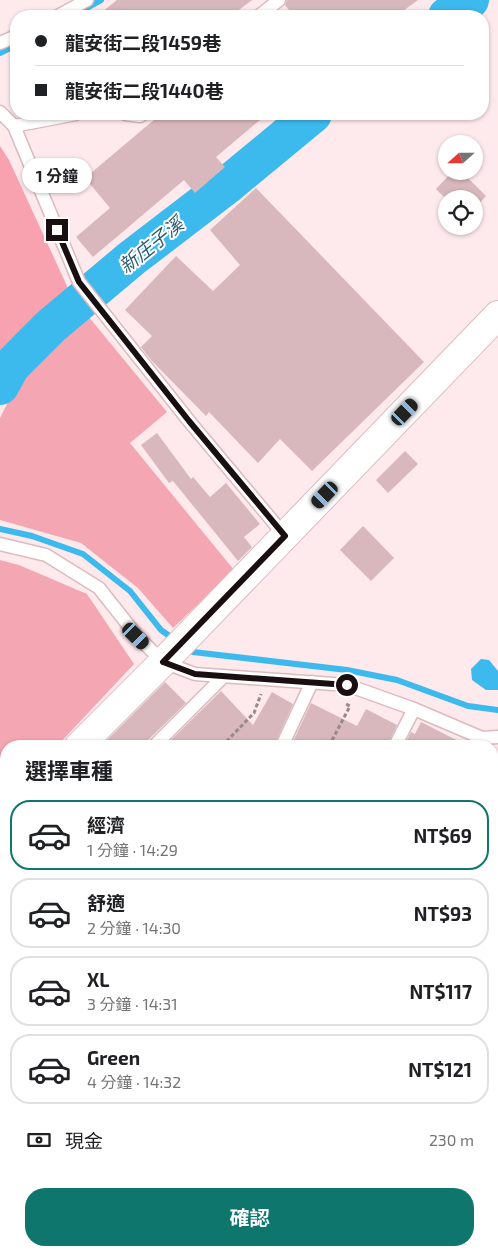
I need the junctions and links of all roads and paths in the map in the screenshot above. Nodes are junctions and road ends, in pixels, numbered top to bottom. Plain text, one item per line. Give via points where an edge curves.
1 (87, 0) edge
2 (279, 0) edge
3 (263, 8) edge
4 (69, 10) edge
5 (0, 112) edge
6 (45, 120) edge
7 (14, 126) junction
8 (498, 315) edge
9 (285, 536) junction
10 (0, 544) edge
11 (163, 662) junction
12 (224, 676) junction
13 (312, 682) junction
14 (260, 699) dead end
15 (350, 706) dead end
16 (414, 709) junction
17 (498, 737) edge
18 (85, 740) edge
19 (160, 740) edge
20 (228, 740) edge
21 (285, 740) edge
22 (333, 740) edge
23 (398, 740) edge

1 - 4 lane
2 - 3 lane
5 - 7 lane
6 - 7 lane
7 - 9 lane via 79,282
8 - 9 street
9 - 11 street
10 - 11 lane via 46,555 99,588 136,636
11 - 12 lane via 195,674
11 - 18 street
12 - 13 lane
12 - 19 lane
13 - 16 lane via 347,685
13 - 21 lane
14 - 20 path via 254,713
15 - 22 path
16 - 17 lane via 482,738
16 - 23 lane

